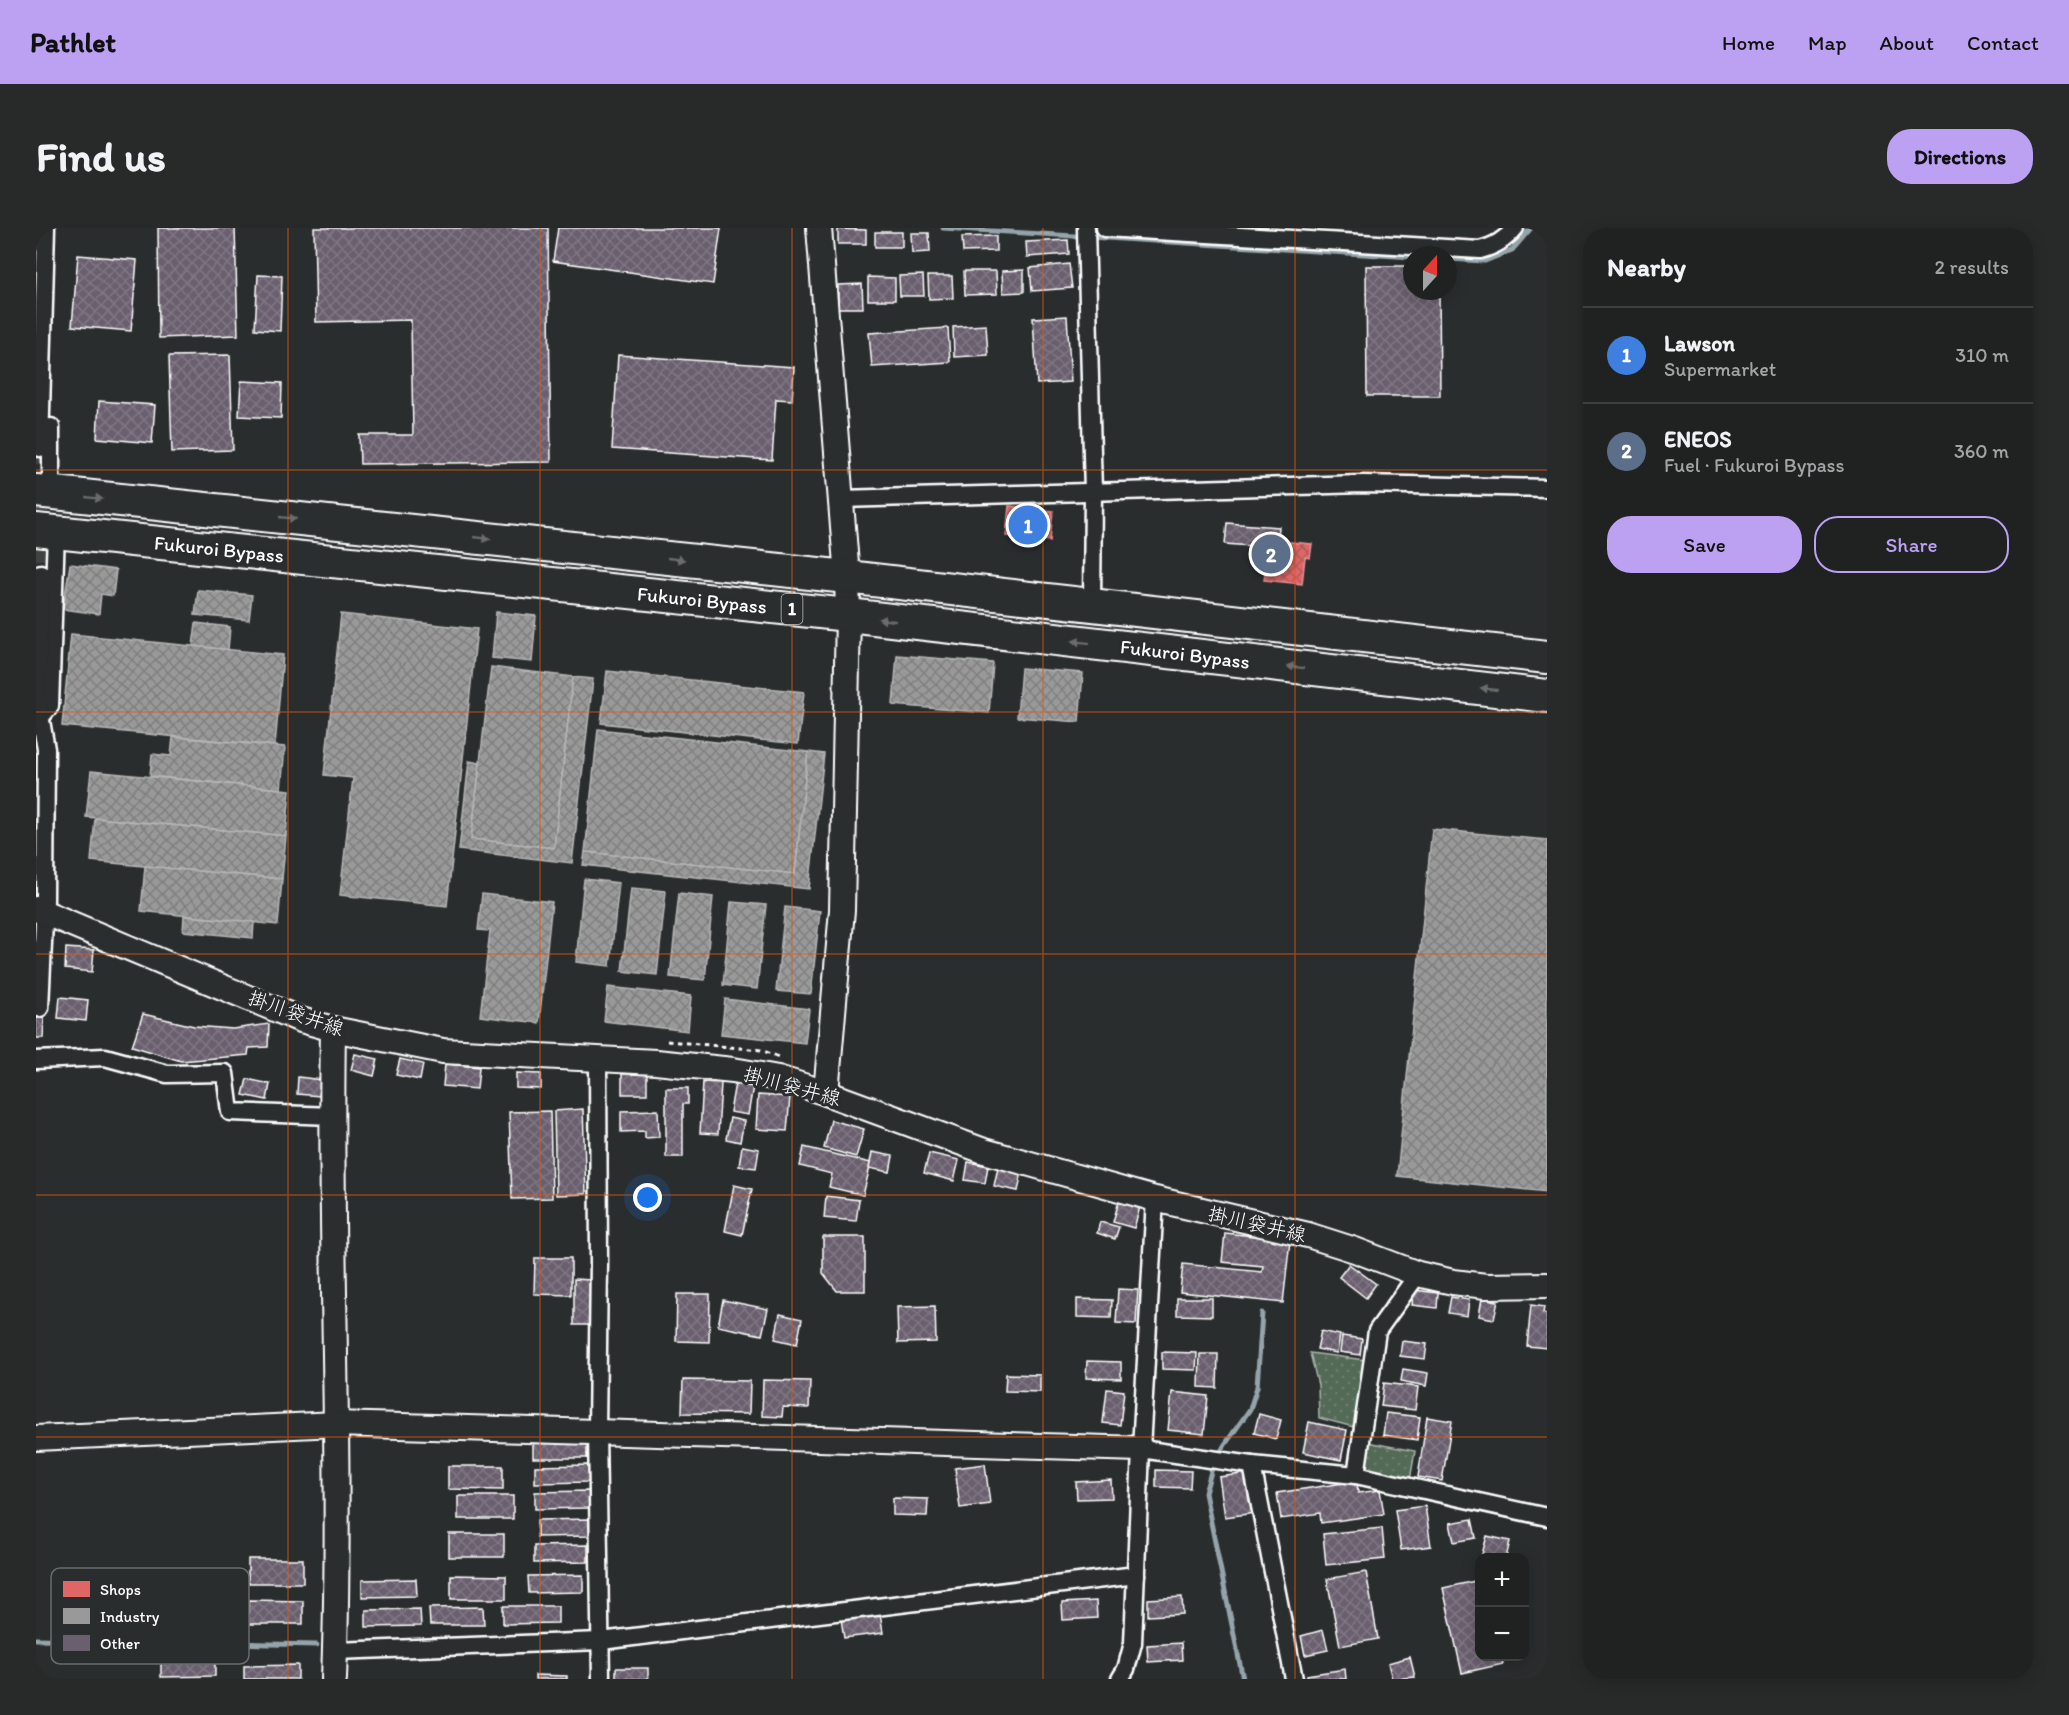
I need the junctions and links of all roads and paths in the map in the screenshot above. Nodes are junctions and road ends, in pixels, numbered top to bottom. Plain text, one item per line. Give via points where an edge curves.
1 (45, 228) edge
2 (819, 228) edge
3 (1105, 228) edge
4 (1515, 228) edge
5 (1086, 233) edge
6 (40, 294) edge
7 (39, 335) edge
8 (40, 448) dead end
9 (1547, 488) edge
10 (43, 492) edge
11 (1092, 492) junction
12 (841, 499) junction
13 (46, 531) edge
14 (41, 573) dead end
15 (847, 577) junction
16 (1092, 604) junction
17 (848, 615) junction
18 (1547, 657) edge
19 (1547, 696) edge
20 (38, 713) edge
21 (40, 911) edge
22 (36, 1008) edge
23 (333, 1029) junction
24 (598, 1058) junction
25 (36, 1060) edge
26 (826, 1093) junction
27 (332, 1116) junction
28 (1155, 1199) junction
29 (1418, 1274) junction
30 (1547, 1285) edge
31 (336, 1424) junction
32 (597, 1431) junction
33 (36, 1438) edge
34 (1141, 1449) junction
35 (1252, 1465) junction
36 (1356, 1475) junction
37 (1547, 1517) edge
38 (1136, 1575) junction
39 (601, 1641) junction
40 (335, 1651) junction
41 (334, 1679) edge
42 (601, 1679) edge
43 (1120, 1679) edge
44 (1294, 1679) edge

1 - 6 street
2 - 12 street
3 - 4 street via 1480,250 1494,246
5 - 11 street
6 - 7 street
7 - 8 street
7 - 10 street via 52,349
9 - 11 street via 1363,484
10 -> 15 highway, Fukuroi Bypass / 1
11 - 12 street
11 - 16 street
12 - 15 street
13 - 17 highway, Fukuroi Bypass / 1
13 - 20 street via 50,706
14 - 20 street
15 - 16 highway, Fukuroi Bypass / 1
15 - 17 street
16 - 18 highway, Fukuroi Bypass / 1
19 -> 17 highway, Fukuroi Bypass / 1
17 - 26 street via 842,910
20 - 21 street via 46,749
21 - 22 street via 40,1008
21 - 23 street, 掛川袋井線 via 301,1020
23 - 24 street, 掛川袋井線 via 443,1051
23 - 27 street
24 - 26 street, 掛川袋井線 via 733,1070 778,1078
24 - 32 street
25 - 27 street via 105,1056 167,1074 225,1073 230,1112
26 - 28 street, 掛川袋井線 via 984,1151
27 - 31 street
28 - 29 street, 掛川袋井線 via 1308,1235
28 - 34 street
29 - 30 street, 掛川袋井線 via 1486,1286
29 - 36 street via 1377,1331
31 - 32 street
31 - 33 street
31 - 40 street
32 - 34 street
32 - 39 street
34 - 35 street
34 - 38 street
35 - 36 street
35 - 44 street
36 - 37 street
38 - 39 street
38 - 43 street via 1133,1643
39 - 40 street
39 - 42 street
40 - 41 street

